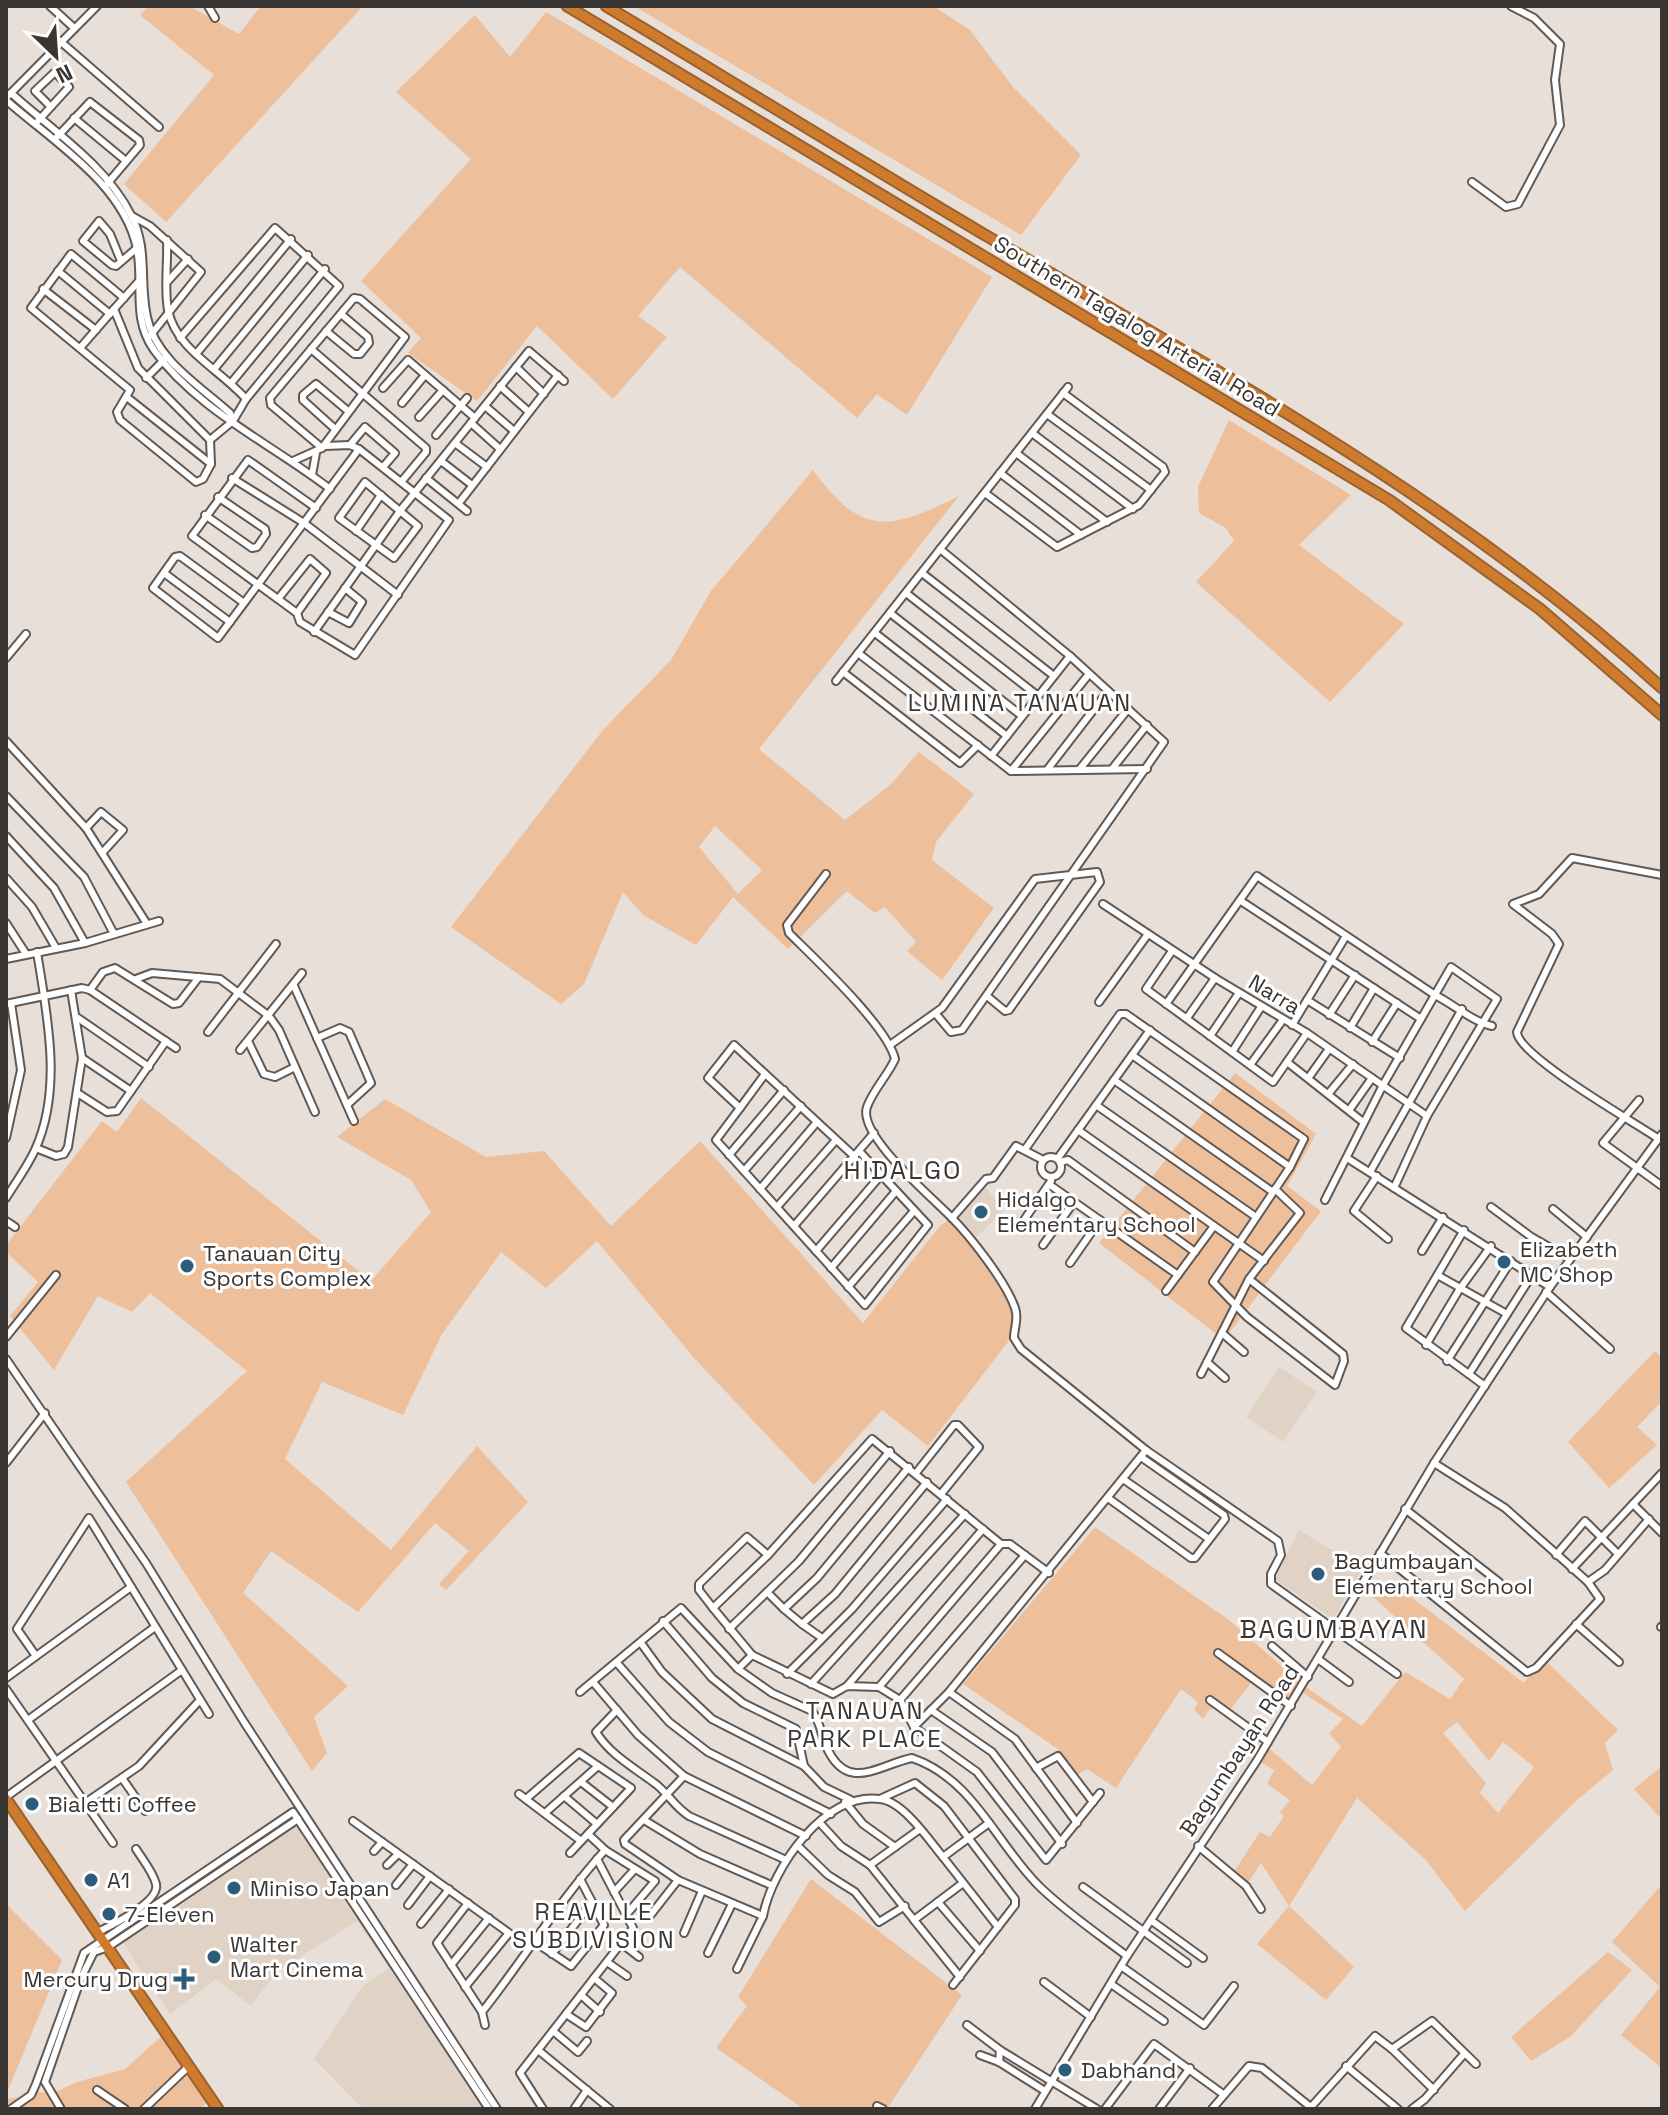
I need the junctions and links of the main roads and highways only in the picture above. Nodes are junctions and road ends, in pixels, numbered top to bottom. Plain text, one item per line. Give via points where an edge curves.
1 (567, 6) edge
2 (606, 6) edge
3 (1662, 688) edge
4 (1662, 715) edge
5 (6, 1798) edge
6 (218, 2109) edge

1 - 4 highway, Southern Tagalog Arterial Road via 1366,485 1496,575
2 - 3 highway, Southern Tagalog Arterial Road via 1399,482 1554,594
5 - 6 highway

